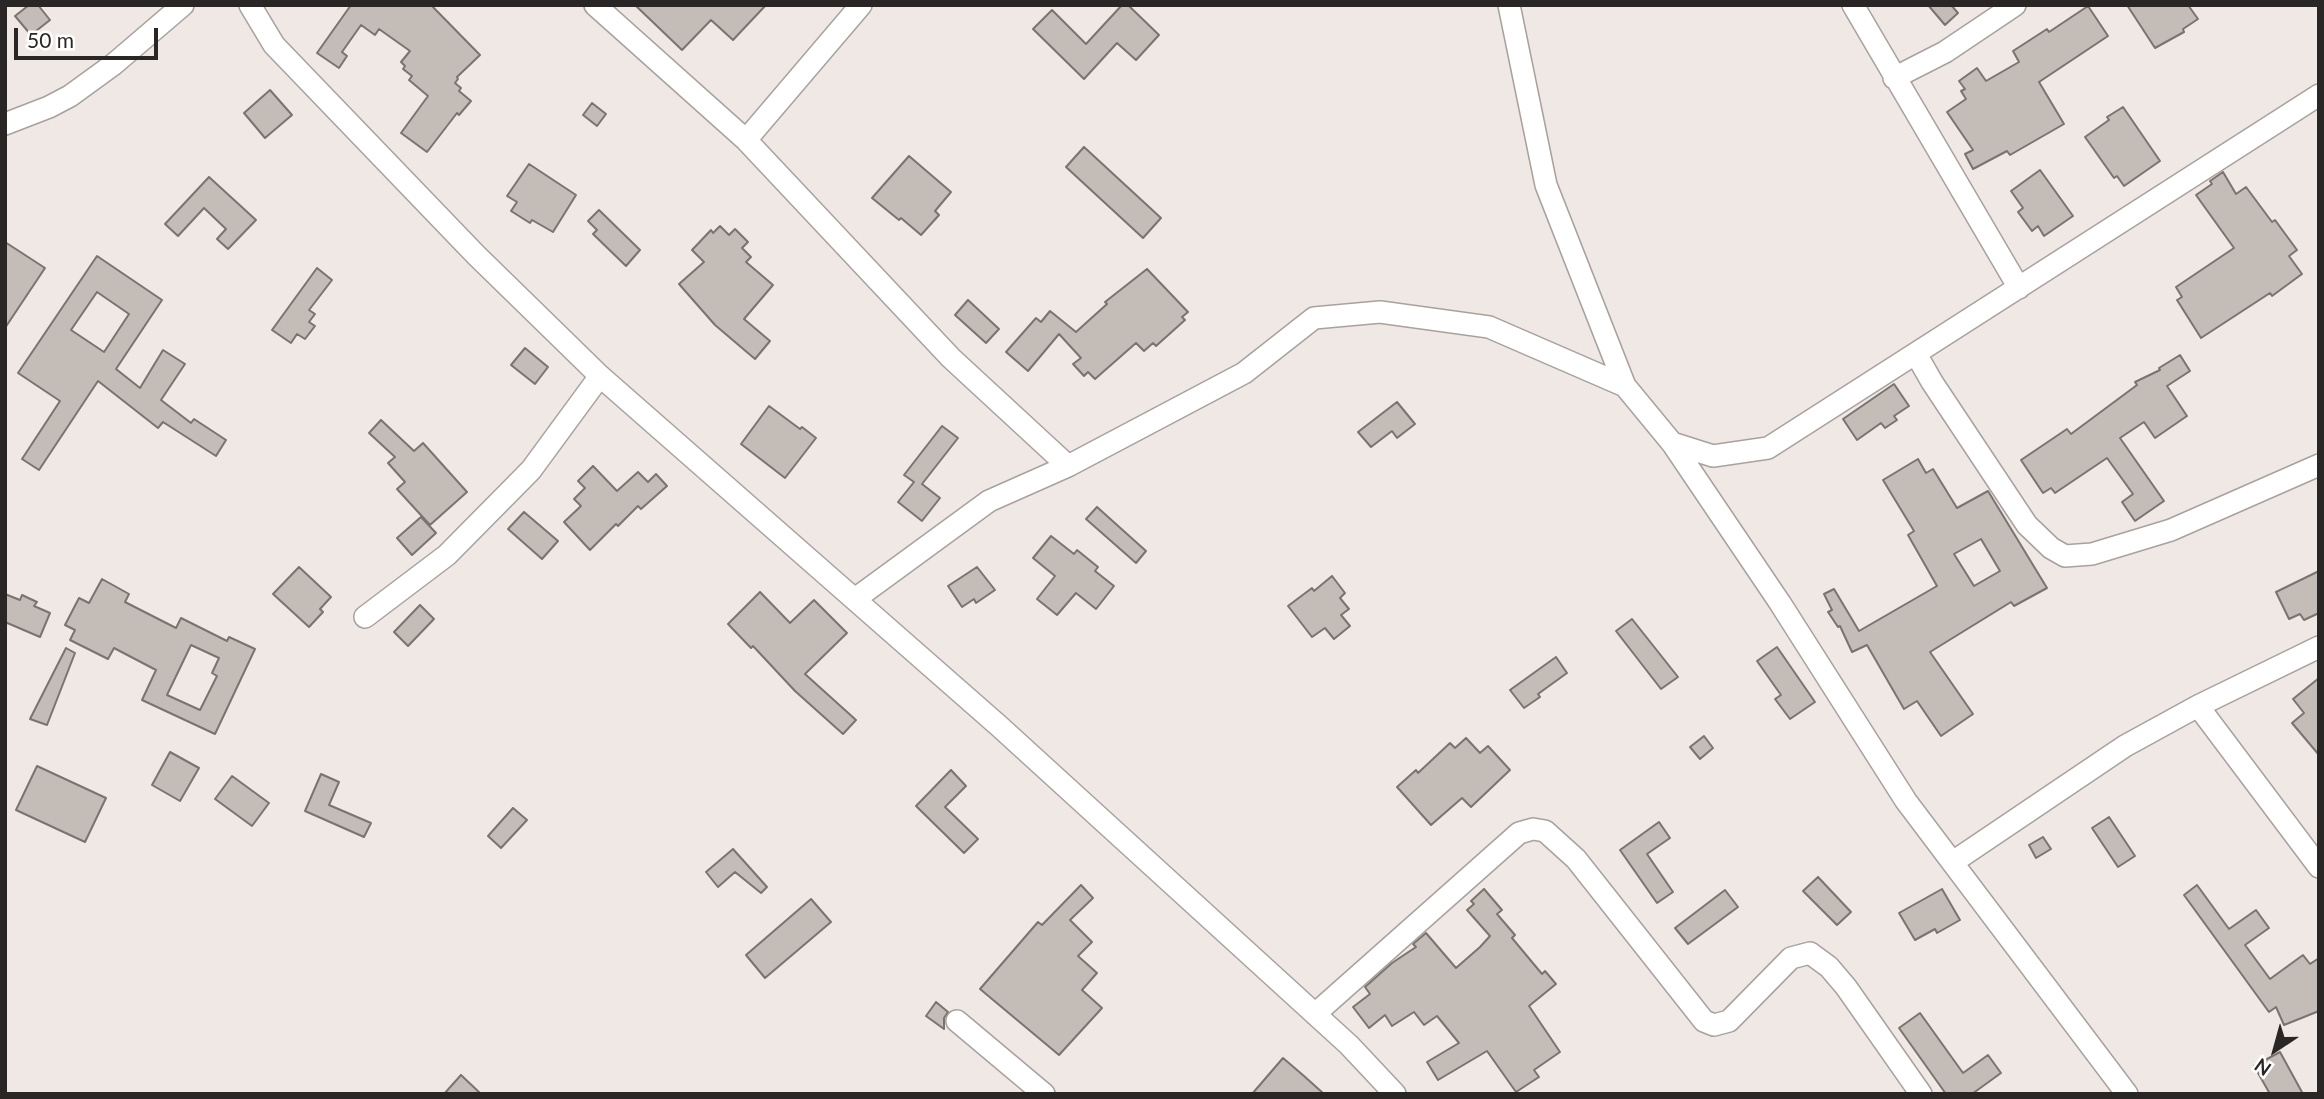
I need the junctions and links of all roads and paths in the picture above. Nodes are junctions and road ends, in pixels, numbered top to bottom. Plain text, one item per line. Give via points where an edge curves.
1 (183, 5) edge
2 (250, 5) edge
3 (595, 5) edge
4 (861, 5) edge
5 (1509, 5) edge
6 (1853, 5) edge
7 (2015, 5) edge
8 (1894, 78) junction
9 (2319, 95) edge
10 (5, 124) edge
11 (746, 140) junction
12 (2019, 288) junction
13 (1916, 354) junction
14 (600, 376) junction
15 (1625, 386) junction
16 (1672, 443) junction
17 (1068, 466) junction
18 (2319, 466) edge
19 (855, 599) junction
20 (365, 617) dead end
21 (2319, 647) edge
22 (2198, 706) junction
23 (1953, 862) junction
24 (2319, 867) edge
25 (1315, 1014) junction
26 (957, 1021) dead end
27 (1044, 1094) edge
28 (1395, 1094) edge
29 (1922, 1094) edge
30 (2127, 1094) edge

1 - 10 street via 71,96
2 - 14 street via 274,45 475,255
3 - 11 street
4 - 11 street
5 - 15 street via 1546,185
6 - 8 street
7 - 8 street via 1945,52
8 - 12 street
9 - 12 street
11 - 17 street via 951,358
12 - 13 street
13 - 16 street via 1768,448 1713,456
13 - 18 street via 2027,525 2065,556 2092,554 2171,530
14 - 19 street
14 - 20 street via 531,470 447,555
15 - 16 street
15 - 17 street via 1489,327 1380,312 1314,318 1244,373
16 - 23 street via 1906,801
17 - 19 street via 989,501
19 - 25 street
21 - 22 street
22 - 23 street via 2126,746
22 - 24 street
23 - 30 street
25 - 28 street
25 - 29 street via 1518,833 1533,829 1545,831 1576,859 1704,1021 1714,1026 1729,1021 1791,958 1810,953 1846,987
26 - 27 street

